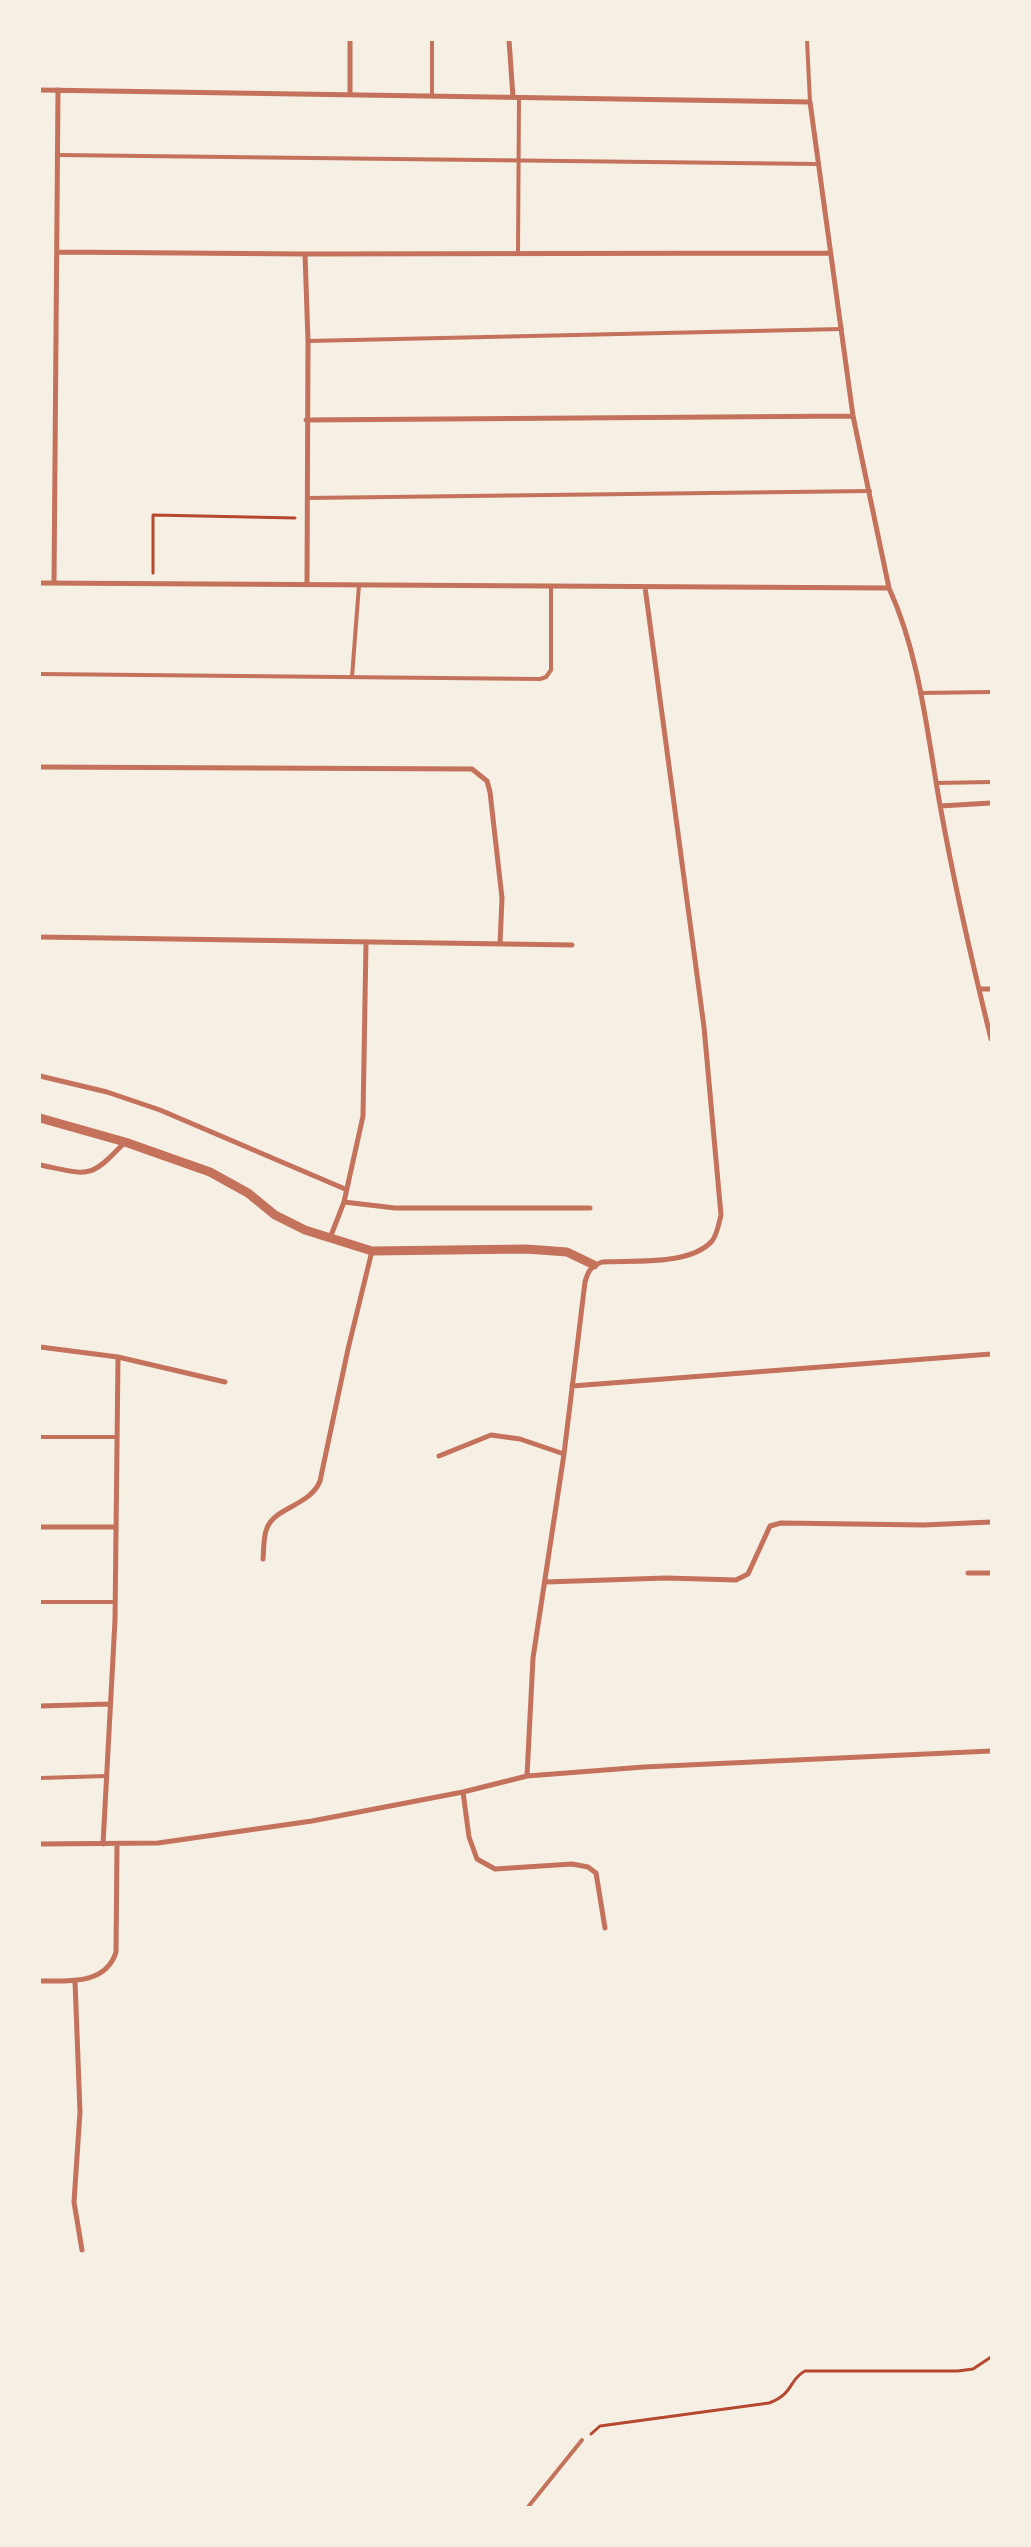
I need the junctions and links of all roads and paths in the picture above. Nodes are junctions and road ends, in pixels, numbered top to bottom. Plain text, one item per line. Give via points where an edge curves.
1 (350, 40) edge
2 (432, 40) edge
3 (510, 40) edge
4 (807, 40) edge
5 (40, 90) edge
6 (58, 90) junction
7 (350, 95) junction
8 (432, 96) junction
9 (516, 97) junction
10 (810, 102) junction
11 (58, 155) junction
12 (518, 161) junction
13 (818, 164) junction
14 (57, 252) junction
15 (518, 253) junction
16 (829, 253) junction
17 (305, 254) junction
18 (842, 329) junction
19 (308, 341) junction
20 (853, 416) junction
21 (306, 420) junction
22 (870, 492) junction
23 (307, 498) junction
24 (295, 518) dead end
25 (40, 583) edge
26 (54, 583) junction
27 (153, 584) junction
28 (307, 585) junction
29 (358, 585) junction
30 (551, 586) junction
31 (645, 587) junction
32 (889, 588) junction
33 (40, 674) edge
34 (352, 677) junction
35 (991, 692) edge
36 (920, 693) junction
37 (40, 767) edge
38 (991, 782) edge
39 (936, 783) junction
40 (991, 803) edge
41 (940, 806) junction
42 (40, 937) edge
43 (366, 942) junction
44 (500, 944) junction
45 (572, 945) dead end
46 (979, 989) junction
47 (991, 989) edge
48 (991, 1039) edge
49 (40, 1076) edge
50 (40, 1118) edge
51 (125, 1142) junction
52 (40, 1165) edge
53 (345, 1189) junction
54 (344, 1202) junction
55 (590, 1208) dead end
56 (330, 1238) junction
57 (372, 1251) junction
58 (594, 1264) junction
59 (40, 1347) edge
60 (991, 1354) edge
61 (118, 1357) junction
62 (225, 1382) dead end
63 (572, 1386) junction
64 (40, 1437) edge
65 (117, 1437) junction
66 (564, 1454) junction
67 (439, 1456) dead end
68 (991, 1522) edge
69 (40, 1527) edge
70 (116, 1527) junction
71 (263, 1559) dead end
72 (968, 1573) dead end
73 (991, 1573) edge
74 (546, 1582) junction
75 (40, 1602) edge
76 (115, 1602) junction
77 (110, 1704) junction
78 (40, 1706) edge
79 (991, 1751) edge
80 (106, 1776) junction
81 (527, 1776) junction
82 (40, 1778) edge
83 (463, 1792) junction
84 (40, 1844) edge
85 (103, 1844) junction
86 (117, 1844) junction
87 (606, 1928) dead end
88 (75, 1980) junction
89 (40, 1981) edge
90 (82, 2250) dead end
91 (991, 2357) edge
92 (582, 2440) joint
93 (528, 2507) edge

1 - 7 street
2 - 8 lane
3 - 9 street
4 - 10 lane
5 - 6 street
6 - 7 street
6 - 11 street
7 - 8 street
8 - 9 street
9 - 10 street
9 - 12 lane
10 - 13 street
11 - 12 lane
11 - 14 street
12 - 13 lane
12 - 15 lane
13 - 16 street
14 - 17 street
14 - 26 street
15 - 16 street
15 - 17 street
16 - 18 street
17 - 19 street
18 - 19 lane
18 - 20 street
19 - 21 street
20 - 21 street
20 - 22 street
21 - 23 street
22 - 23 lane
22 - 32 street
23 - 28 street
24 - 27 path via 153,515
25 - 26 street
26 - 27 street
27 - 28 street
28 - 29 street
29 - 30 street
29 - 34 lane
30 - 31 street
30 - 34 lane via 550,670 546,677
31 - 32 street
31 - 58 street via 704,1027 721,1215 713,1240 697,1254
32 - 36 street via 901,614
33 - 34 lane
35 - 36 lane
36 - 39 street
37 - 44 street via 472,769 487,780 490,792 502,898
38 - 39 lane
39 - 41 street
40 - 41 street
41 - 46 street
42 - 43 street
43 - 44 street
43 - 53 street via 363,1116
44 - 45 street
46 - 47 street
46 - 48 street
49 - 53 street via 107,1092 160,1110
50 - 51 street
51 - 52 street via 94,1171 80,1173
51 - 56 street via 210,1172 248,1193 275,1215
53 - 54 street
54 - 55 street via 395,1208
54 - 56 street
56 - 57 street
57 - 58 street via 566,1252
57 - 71 street via 320,1480 308,1498 270,1522
58 - 63 street via 585,1282
59 - 61 street
60 - 63 street
61 - 62 street
61 - 65 street
63 - 66 street
64 - 65 lane
65 - 70 street
66 - 67 street via 520,1438 491,1435
66 - 74 street
68 - 74 street via 924,1525 782,1522 770,1526 748,1574 736,1580 666,1578
69 - 70 street
70 - 76 street
72 - 73 street
74 - 81 street via 533,1658
75 - 76 lane
76 - 77 street
77 - 78 street
77 - 80 street
79 - 81 street
80 - 82 lane
80 - 85 street
81 - 83 street
83 - 86 street via 312,1821 158,1843
83 - 87 street via 469,1837 477,1859 495,1869 572,1864 588,1867 596,1873
84 - 85 street
85 - 86 street
86 - 88 street via 116,1952 113,1964 98,1975
88 - 89 street
88 - 90 street via 80,2112 74,2202
91 - 92 path via 974,2369 805,2372 796,2378 785,2395 769,2402 600,2426
92 - 93 lane

